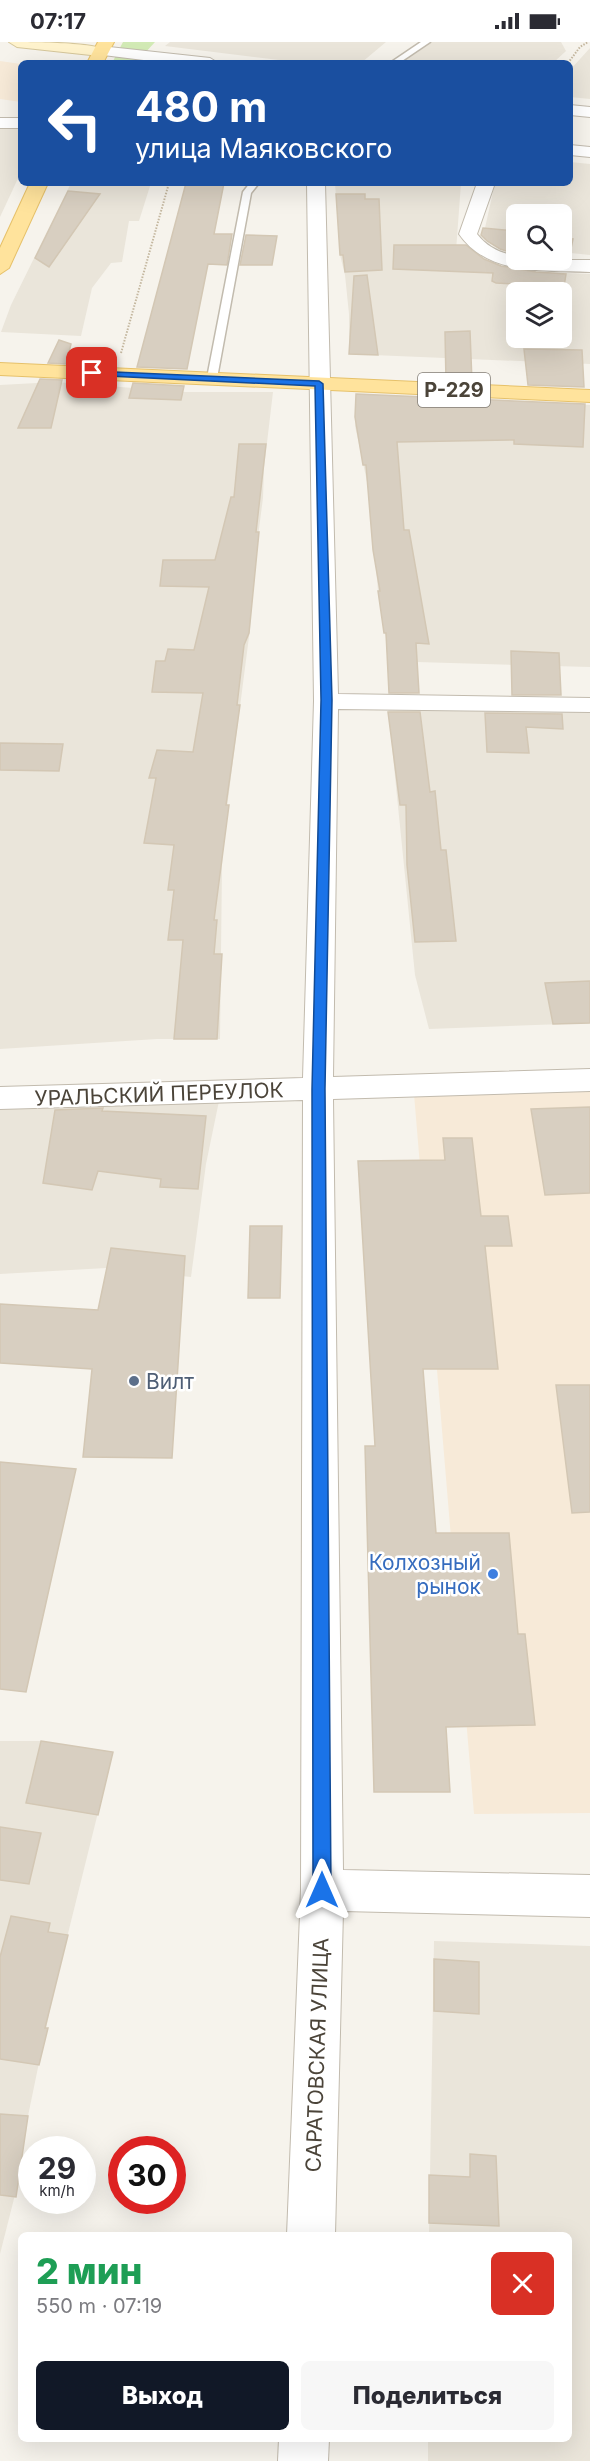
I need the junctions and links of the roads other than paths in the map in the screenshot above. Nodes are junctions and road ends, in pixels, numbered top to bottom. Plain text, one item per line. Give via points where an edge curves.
1 (17, 42) edge
2 (426, 42) edge
3 (100, 52) edge
4 (180, 60) edge
5 (399, 60) edge
6 (573, 110) edge
7 (590, 112) edge
8 (0, 123) edge
9 (18, 123) edge
10 (573, 150) edge
11 (590, 152) edge
12 (38, 186) edge
13 (252, 186) edge
14 (316, 186) edge
15 (485, 186) edge
16 (590, 266) edge
17 (0, 268) edge
18 (0, 369) edge
19 (212, 378) junction
20 (319, 384) junction
21 (590, 396) edge
22 (326, 700) junction
23 (590, 705) edge
24 (590, 1080) edge
25 (318, 1089) junction
26 (0, 1098) edge
27 (322, 1890) junction
28 (590, 1896) edge
29 (311, 2232) edge
30 (304, 2442) edge
31 (303, 2461) edge

1 - 3 street
2 - 5 lane
3 - 4 street
6 - 7 street
8 - 9 street
10 - 11 street
12 - 17 main road
13 - 19 lane via 247,192
14 - 20 street, САРАТОВСКАЯ УЛИЦА
15 - 16 street via 468,234 485,254 508,261
18 - 19 main road, Р-229
19 - 20 main road, Р-229
20 - 21 main road, Р-229
20 - 22 street, САРАТОВСКАЯ УЛИЦА
22 - 23 street
22 - 25 street, САРАТОВСКАЯ УЛИЦА
24 - 25 street, УРАЛЬСКИЙ ПЕРЕУЛОК
25 - 26 street, УРАЛЬСКИЙ ПЕРЕУЛОК
25 - 27 street, САРАТОВСКАЯ УЛИЦА
27 - 28 street
27 - 29 street, САРАТОВСКАЯ УЛИЦА
30 - 31 street

